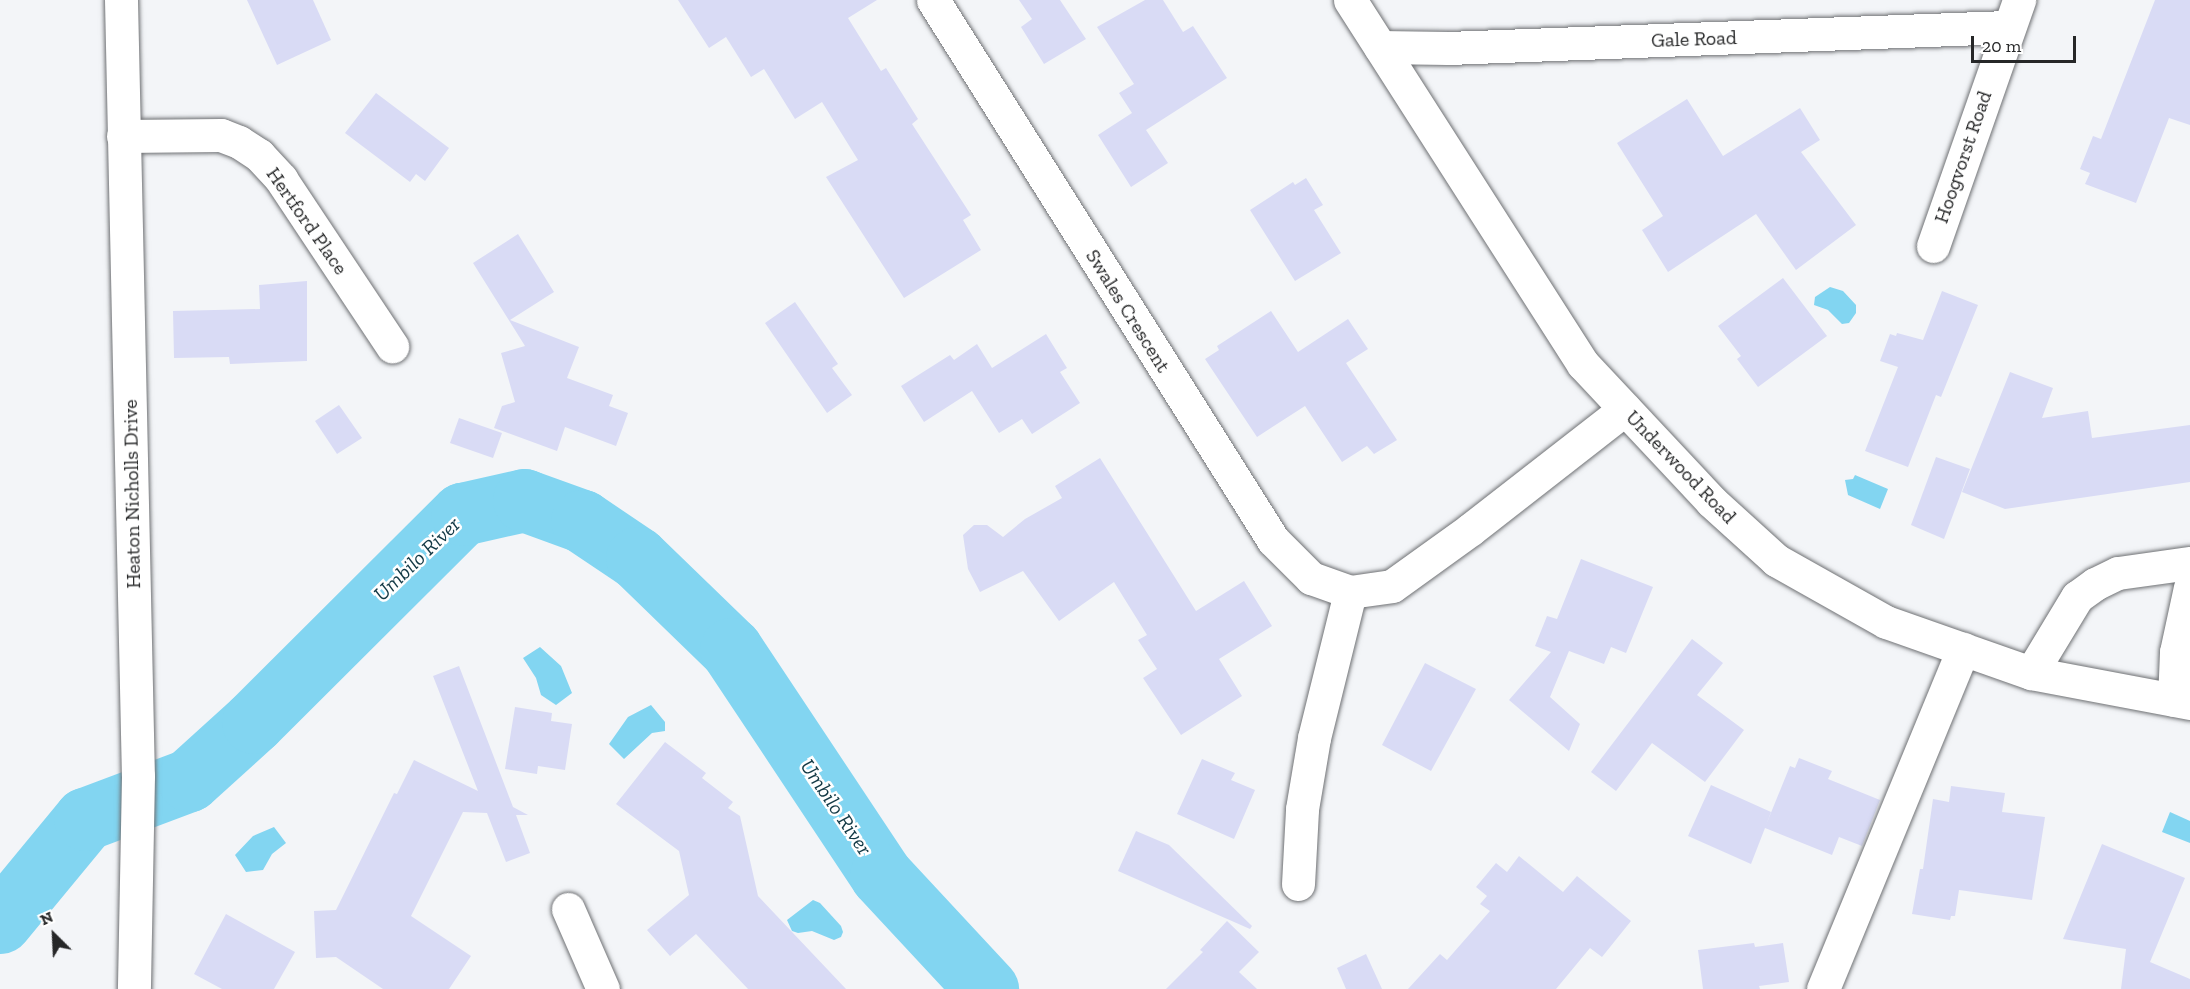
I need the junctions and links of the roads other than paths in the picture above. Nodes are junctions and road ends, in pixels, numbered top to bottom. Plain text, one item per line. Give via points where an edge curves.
1 (121, 0) edge
2 (933, 0) edge
3 (1350, 0) edge
4 (2013, 13) edge
5 (1380, 47) junction
6 (123, 136) junction
7 (1933, 246) dead end
8 (392, 346) dead end
9 (1625, 408) junction
10 (2190, 563) edge
11 (2190, 587) edge
12 (1350, 592) junction
13 (1963, 649) junction
14 (2031, 673) junction
15 (2182, 702) edge
16 (1298, 884) dead end
17 (568, 909) dead end
18 (134, 989) edge
19 (603, 989) edge
20 (1823, 989) edge

1 - 6 street, Heaton Nicholls Drive
2 - 12 street, Swales Crescent via 1273,540 1311,578
3 - 5 street, Underwood Road
4 - 5 street, Gale Road via 1448,48
4 - 7 street, Hoogvorst Road
5 - 9 street, Underwood Road via 1583,364
6 - 8 street, Hertford Place via 220,135 259,155 281,179
6 - 18 street, Heaton Nicholls Drive via 138,776
9 - 12 street, Swales Crescent via 1392,586
9 - 13 street, Underwood Road via 1711,501 1776,560 1886,622
10 - 14 street via 2118,573 2095,584 2077,597
11 - 15 street via 2176,652
12 - 16 street via 1314,738 1302,809
13 - 14 street, Underwood Road
13 - 20 street
14 - 15 street, Underwood Road
17 - 19 street

